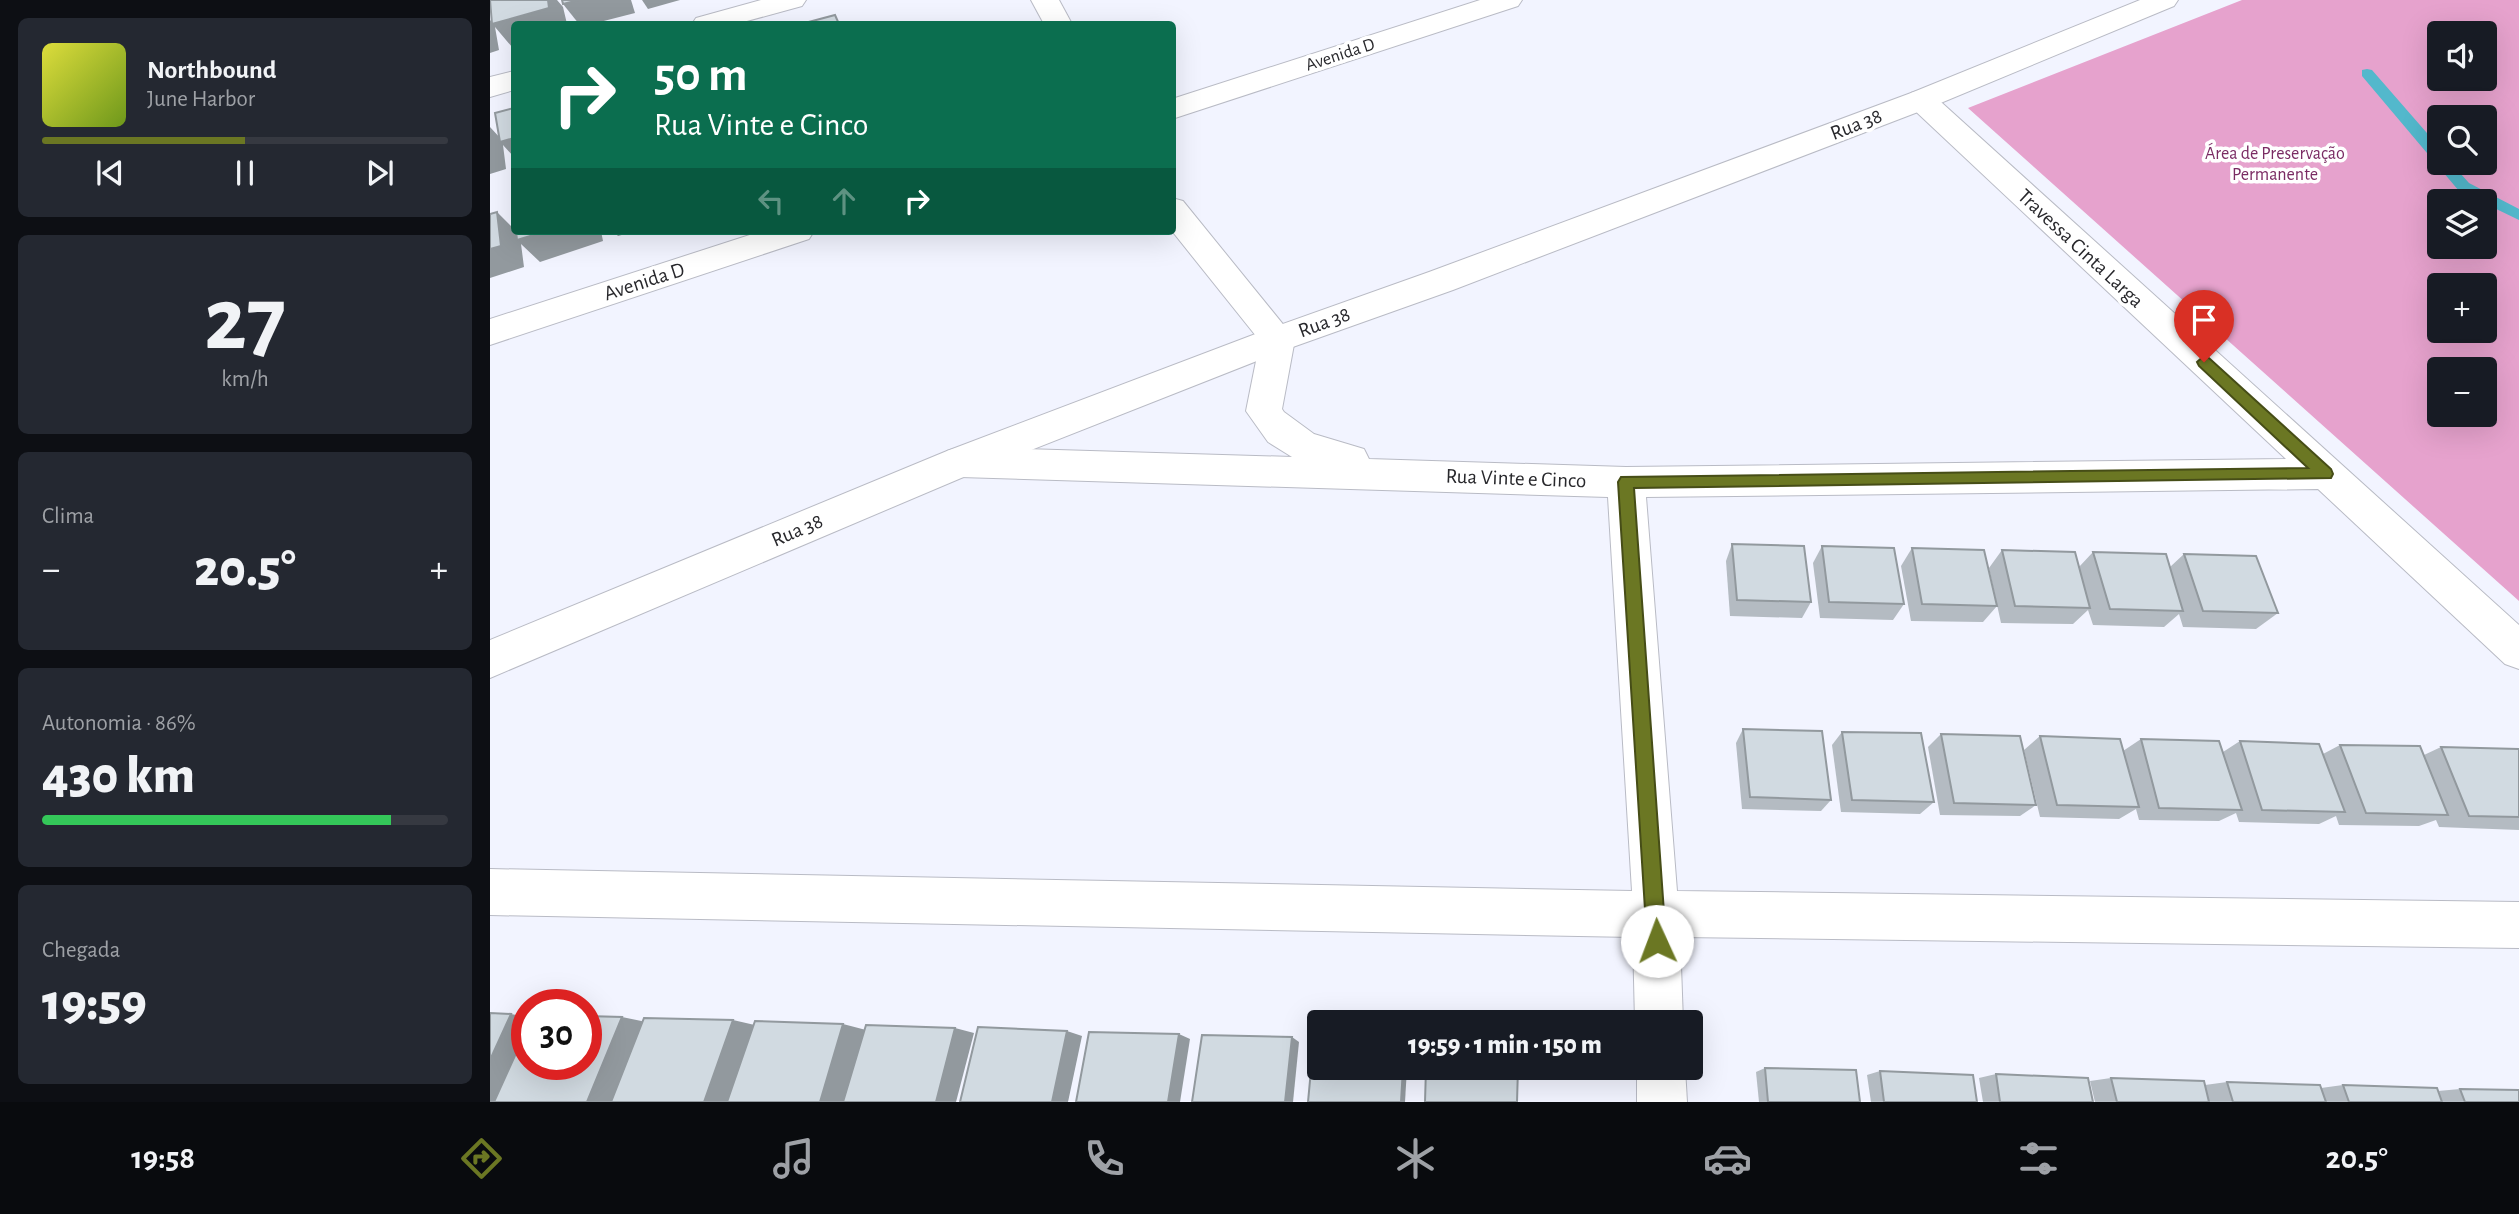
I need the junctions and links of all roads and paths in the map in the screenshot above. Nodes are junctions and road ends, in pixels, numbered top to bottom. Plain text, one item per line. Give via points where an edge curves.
1 (792, 0) edge
2 (1045, 0) edge
3 (1508, 0) edge
4 (2164, 0) edge
5 (717, 21) edge
6 (1056, 21) edge
7 (511, 81) edge
8 (490, 87) edge
9 (1921, 100) junction
10 (1176, 107) edge
11 (1176, 214) edge
12 (786, 235) edge
13 (490, 332) edge
14 (1278, 339) junction
15 (960, 462) junction
16 (1396, 474) junction
17 (2325, 474) junction
18 (1626, 482) junction
19 (2519, 651) edge
20 (490, 659) edge
21 (490, 892) edge
22 (1656, 914) junction
23 (2519, 925) edge
24 (1659, 1010) edge
25 (1661, 1080) edge
26 (1662, 1102) edge

1 - 5 street
2 - 6 street
3 - 10 street, Avenida D
4 - 9 street, Rua 38
7 - 8 street
9 - 14 street, Rua 38
9 - 17 street, Travessa Cinta Larga
11 - 14 street
12 - 13 street, Avenida D
14 - 15 street, Rua 38
14 - 16 street via 1264,411 1273,428 1304,447
15 - 16 street, Rua Vinte e Cinco
15 - 20 street, Rua 38
16 - 18 street, Rua Vinte e Cinco
17 - 18 street, Rua Vinte e Cinco
17 - 19 street, Travessa Cinta Larga
18 - 22 street
21 - 22 street
22 - 23 street
22 - 24 street
25 - 26 street

